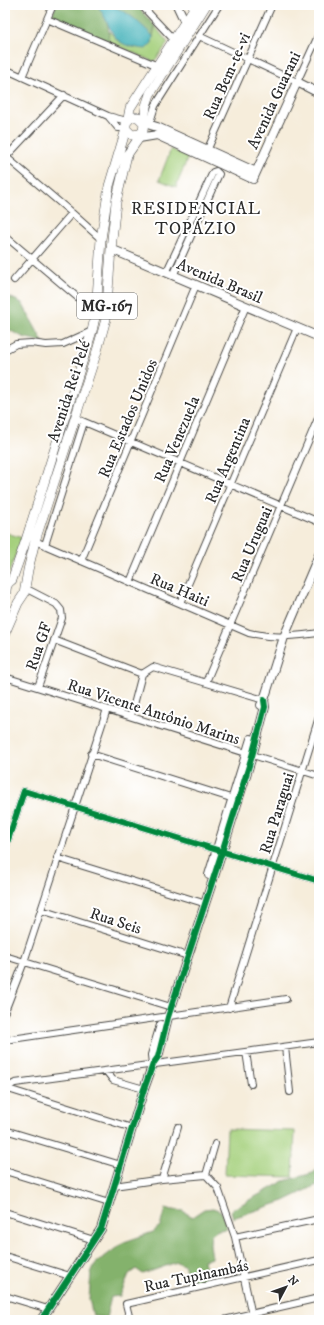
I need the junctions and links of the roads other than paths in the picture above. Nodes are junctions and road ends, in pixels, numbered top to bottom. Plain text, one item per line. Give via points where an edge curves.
1 (53, 5) edge
2 (141, 5) edge
3 (177, 5) edge
4 (196, 5) edge
5 (206, 5) edge
6 (219, 5) edge
7 (272, 5) edge
8 (47, 19) junction
9 (185, 22) junction
10 (319, 34) edge
11 (200, 36) junction
12 (174, 40) junction
13 (248, 59) junction
14 (158, 66) junction
15 (5, 69) edge
16 (22, 77) junction
17 (297, 82) junction
18 (319, 93) edge
19 (64, 95) junction
20 (143, 122) junction
21 (127, 124) junction
22 (138, 136) junction
23 (206, 154) junction
24 (6, 156) edge
25 (72, 213) junction
26 (192, 217) junction
27 (199, 220) junction
28 (5, 236) edge
29 (101, 240) junction
30 (111, 249) junction
31 (33, 259) junction
32 (170, 274) junction
33 (14, 280) dead end
34 (196, 285) junction
35 (246, 306) junction
36 (96, 314) junction
37 (297, 328) junction
38 (92, 332) junction
39 (319, 337) edge
40 (5, 350) edge
41 (319, 416) edge
42 (75, 418) junction
43 (84, 422) junction
44 (131, 442) junction
45 (180, 463) junction
46 (231, 484) junction
47 (281, 506) junction
48 (319, 522) edge
49 (35, 541) junction
50 (45, 545) junction
51 (319, 555) edge
52 (81, 561) junction
53 (130, 582) junction
54 (7, 589) edge
55 (24, 592) junction
56 (180, 603) junction
57 (230, 625) junction
58 (5, 633) edge
59 (319, 633) edge
60 (284, 637) junction
61 (54, 640) junction
62 (142, 674) junction
63 (5, 677) edge
64 (206, 682) junction
65 (38, 687) junction
66 (264, 700) junction
67 (107, 709) junction
68 (131, 716) junction
69 (319, 717) edge
70 (91, 754) junction
71 (249, 755) junction
72 (302, 771) junction
73 (319, 776) edge
74 (236, 799) junction
75 (75, 806) junction
76 (5, 849) edge
77 (220, 851) junction
78 (57, 858) junction
79 (273, 868) junction
80 (319, 881) edge
81 (200, 902) junction
82 (41, 910) junction
83 (186, 955) junction
84 (5, 956) edge
85 (24, 962) junction
86 (286, 999) dead end
87 (169, 1006) junction
88 (229, 1008) junction
89 (5, 1011) edge
90 (166, 1017) junction
91 (5, 1040) edge
92 (319, 1042) edge
93 (285, 1047) junction
94 (246, 1052) junction
95 (153, 1064) junction
96 (106, 1071) junction
97 (251, 1084) dead end
98 (6, 1088) edge
99 (144, 1089) junction
100 (290, 1092) dead end
101 (178, 1127) dead end
102 (132, 1128) junction
103 (5, 1130) edge
104 (215, 1144) dead end
105 (121, 1165) junction
106 (5, 1171) edge
107 (207, 1176) junction
108 (162, 1179) junction
109 (114, 1186) junction
110 (109, 1203) junction
111 (5, 1212) edge
112 (319, 1220) edge
113 (235, 1237) junction
114 (94, 1240) junction
115 (5, 1256) edge
116 (319, 1260) edge
117 (70, 1276) junction
118 (244, 1278) junction
119 (5, 1296) edge
120 (319, 1298) edge
121 (48, 1309) junction
122 (252, 1317) edge
123 (41, 1320) edge
124 (130, 1320) edge
125 (224, 1320) edge

1 - 8 street
2 - 12 street
3 - 9 street
4 - 9 main road, Avenida Rei Pelé / MG-167
5 - 20 main road, Avenida Rei Pelé via 150,94
6 - 11 street
7 - 13 street, Rua Bem-te-vi
8 - 14 street
8 - 16 street
9 - 12 main road, Avenida Rei Pelé / MG-167
10 - 17 street, Avenida Guarani
11 - 13 street
11 - 20 street via 155,106 151,119
12 - 14 main road, Avenida Rei Pelé / MG-167
13 - 17 street
13 - 23 street, Rua Bem-te-vi
14 - 21 main road, Avenida Rei Pelé / MG-167 via 130,108
15 - 16 street
16 - 19 street
17 - 18 street
17 - 23 street, Avenida Guarani via 254,176
19 - 21 street
19 - 24 street
20 - 21 main road via 134,117
20 - 22 main road, Avenida Rei Pelé via 143,131
20 - 23 street
21 - 22 main road via 130,134
21 - 29 main road, Avenida Rei Pelé / MG-167 via 109,186
22 - 23 street via 157,135
22 - 30 main road, Avenida Rei Pelé / MG-167 via 127,155 120,183
24 - 25 street
25 - 29 street
25 - 31 street
26 - 27 street
26 - 27 street via 213,172 216,171 219,174
26 - 32 street
27 - 32 street
28 - 31 street
29 - 36 main road, Avenida Rei Pelé / MG-167
30 - 32 street, Avenida Brasil
30 - 42 main road, Avenida Rei Pelé / MG-167 via 106,318
31 - 33 street
31 - 36 street
32 - 34 street, Avenida Brasil
34 - 35 street, Avenida Brasil
34 - 44 street, Rua Estados Unidos
35 - 37 street, Avenida Brasil
35 - 45 street, Rua Venezuela
36 - 38 main road, Avenida Rei Pelé / MG-167
37 - 39 street, Avenida Brasil
37 - 46 street, Rua Argentina
38 - 40 street via 63,344 16,344
38 - 54 main road, Avenida Rei Pelé / MG-167 via 25,544
41 - 47 street, Rua Uruguai
42 - 43 street
42 - 49 main road, Avenida Rei Pelé / MG-167
43 - 44 street
43 - 50 street
44 - 45 street
44 - 52 street, Rua Estados Unidos
45 - 46 street
45 - 53 street, Rua Venezuela
46 - 47 street
46 - 56 street, Rua Argentina
47 - 48 street
47 - 57 street, Rua Uruguai
49 - 50 street, Rua Haiti
49 - 55 main road, Avenida Rei Pelé / MG-167
50 - 52 street, Rua Haiti
51 - 60 street
52 - 53 street, Rua Haiti
53 - 56 street, Rua Haiti
54 - 55 main road via 8,596 14,599
54 - 55 main road via 18,580 24,583
55 - 58 main road, Avenida Rei Pelé / MG-167
55 - 61 street, Rua GF via 45,598 62,610 62,618
56 - 57 street, Rua Haiti
57 - 60 street, Rua Haiti via 264,637
57 - 64 street, Rua Uruguai
59 - 60 street, Rua Haiti
60 - 66 street
61 - 62 street
61 - 65 street, Rua GF
62 - 64 street via 153,667
62 - 68 street
63 - 65 street, Rua Vicente Antônio Marins
64 - 66 street
65 - 67 street, Rua Vicente Antônio Marins
66 - 71 street
67 - 68 street, Rua Vicente Antônio Marins
67 - 70 street
68 - 71 street, Rua Vicente Antônio Marins
69 - 72 street, Rua Paraguai
70 - 74 street
70 - 75 street
71 - 72 street, Rua Vicente Antônio Marins
71 - 74 street
72 - 73 street, Rua Vicente Antônio Marins
72 - 79 street, Rua Paraguai
74 - 77 street
75 - 76 street via 24,791
75 - 77 street
75 - 78 street
77 - 79 street
77 - 81 street
77 - 83 street
78 - 81 street
78 - 82 street
79 - 80 street
79 - 88 street, Rua Paraguai
81 - 83 street
82 - 83 street, Rua Seis
82 - 85 street
83 - 87 street
84 - 85 street
85 - 87 street
85 - 89 street
86 - 88 street
87 - 90 street
88 - 90 street
90 - 91 street
90 - 95 street via 158,1057
92 - 93 street
93 - 94 street
93 - 100 street
94 - 95 street
94 - 97 street
95 - 96 street
95 - 99 street
96 - 98 street via 15,1083
96 - 99 street via 113,1080
98 - 102 street
99 - 102 street
101 - 108 street
102 - 105 street
103 - 105 street
104 - 107 street
105 - 109 street
106 - 110 street
107 - 108 street
107 - 113 street via 218,1188
108 - 109 street
109 - 110 street
110 - 114 street via 101,1229
111 - 114 street
112 - 113 street
113 - 118 street
114 - 117 street
115 - 117 street
116 - 118 street, Rua Tupinambás
117 - 121 street
118 - 122 street
118 - 124 street, Rua Tupinambás via 126,1304
119 - 121 street
120 - 122 street
121 - 123 street
122 - 125 street

